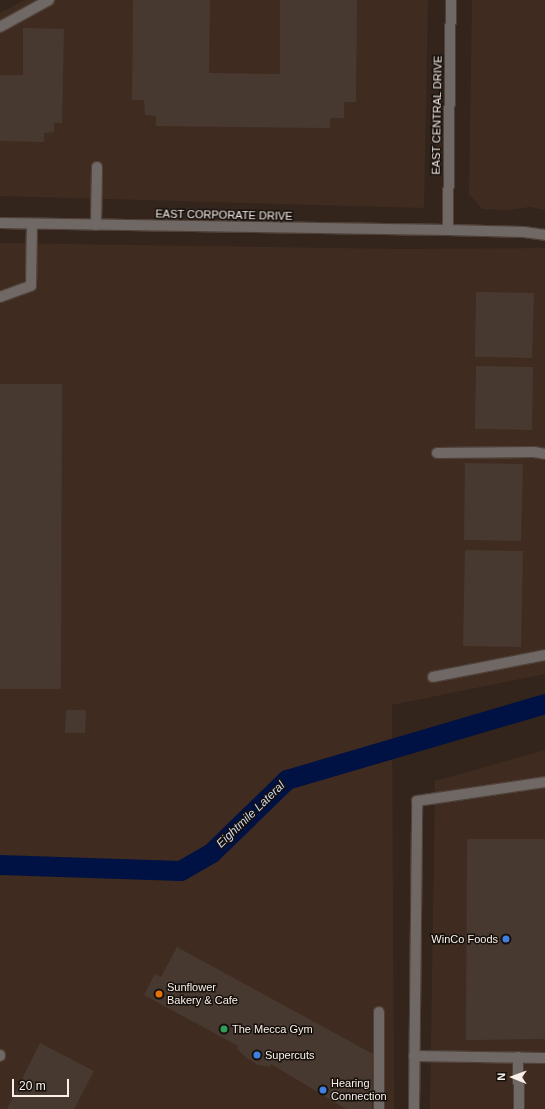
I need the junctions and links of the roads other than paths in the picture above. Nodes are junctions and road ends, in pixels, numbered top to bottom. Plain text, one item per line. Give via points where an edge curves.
1 (49, 0) edge
2 (451, 0) edge
3 (0, 27) edge
4 (97, 167) dead end
5 (0, 223) edge
6 (32, 224) junction
7 (96, 225) junction
8 (448, 230) junction
9 (545, 235) edge
10 (0, 297) edge
11 (438, 453) dead end
12 (545, 454) edge
13 (545, 654) edge
14 (433, 677) dead end
15 (545, 782) edge
16 (379, 1012) dead end
17 (414, 1056) junction
18 (518, 1057) junction
19 (545, 1058) edge
20 (379, 1109) edge
21 (414, 1109) edge
22 (519, 1109) edge

1 - 3 street
2 - 8 street, EAST CENTRAL DRIVE
4 - 7 street
5 - 6 street, EAST CORPORATE DRIVE
6 - 7 street, EAST CORPORATE DRIVE
6 - 10 street via 30,286
7 - 8 street, EAST CORPORATE DRIVE
8 - 9 street, EAST CORPORATE DRIVE
11 - 12 street
13 - 14 street
15 - 17 street via 416,801
16 - 20 street
17 - 18 street
17 - 21 street
18 - 19 street
18 - 22 street

